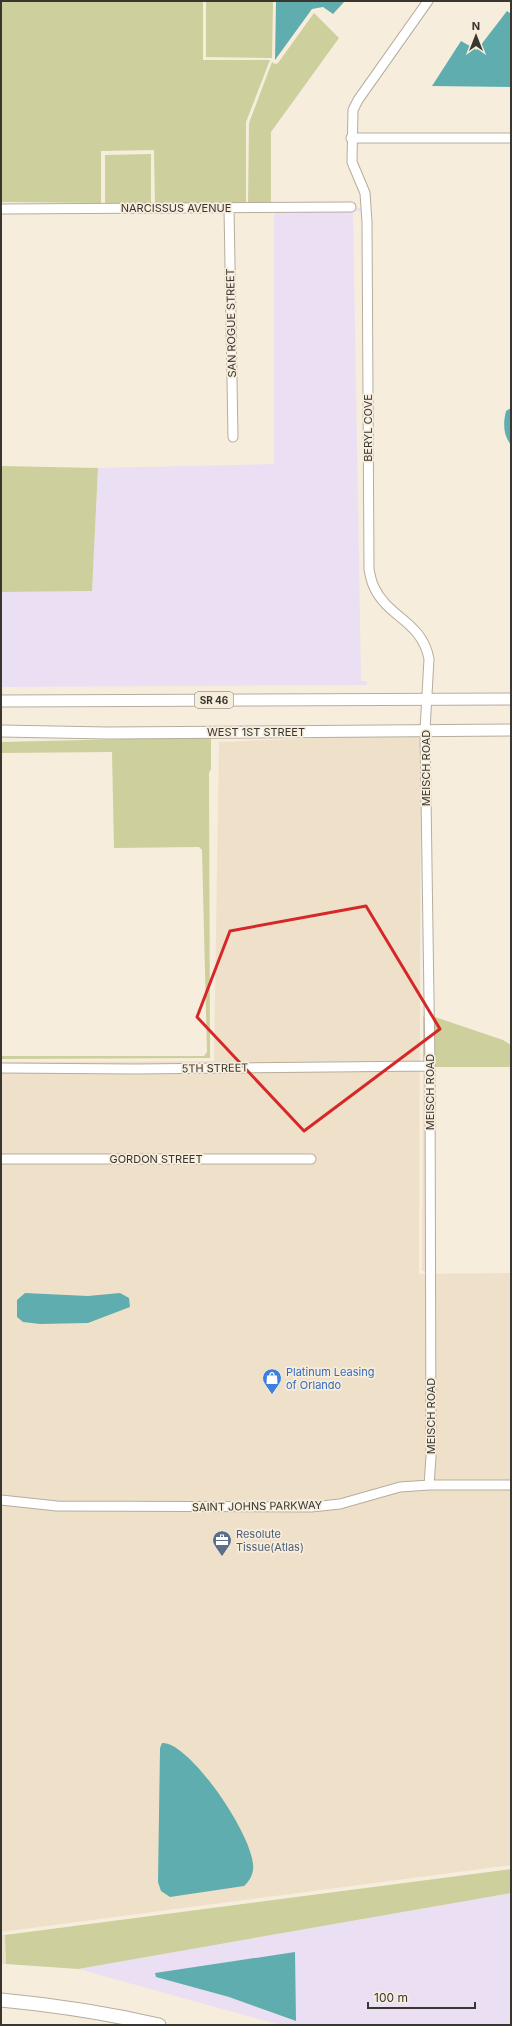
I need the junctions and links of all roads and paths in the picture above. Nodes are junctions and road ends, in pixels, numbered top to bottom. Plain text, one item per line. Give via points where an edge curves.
1 (428, 1) edge
2 (352, 138) junction
3 (511, 138) edge
4 (351, 207) dead end
5 (229, 208) junction
6 (1, 209) edge
7 (233, 437) dead end
8 (428, 699) junction
9 (511, 699) edge
10 (1, 701) edge
11 (425, 730) junction
12 (511, 730) edge
13 (1, 731) edge
14 (430, 1066) junction
15 (1, 1068) edge
16 (1, 1159) edge
17 (311, 1159) dead end
18 (429, 1485) junction
19 (511, 1485) edge
20 (1, 1500) edge
21 (1, 2000) edge
22 (158, 2025) edge

1 - 2 street, BERYL COVE via 358,100 353,110
2 - 3 street
2 - 8 street, BERYL COVE via 352,162 365,193 367,222 369,569 374,587 383,601 419,634 427,649
4 - 5 street, NARCISSUS AVENUE
5 - 6 street, NARCISSUS AVENUE
5 - 7 street, SAN ROGUE STREET
8 - 9 main road, SR 46
8 - 10 main road, SR 46
8 - 11 street, MEISCH ROAD
11 - 12 main road, WEST 1ST STREET
11 - 13 main road, WEST 1ST STREET via 114,733
11 - 14 street, MEISCH ROAD
14 - 15 street, 5TH STREET
14 - 18 street, MEISCH ROAD
16 - 17 street, GORDON STREET
18 - 19 street, SAINT JOHNS PARKWAY
18 - 20 street, SAINT JOHNS PARKWAY via 400,1488 340,1504 311,1507 57,1506
21 - 22 highway via 117,2015

